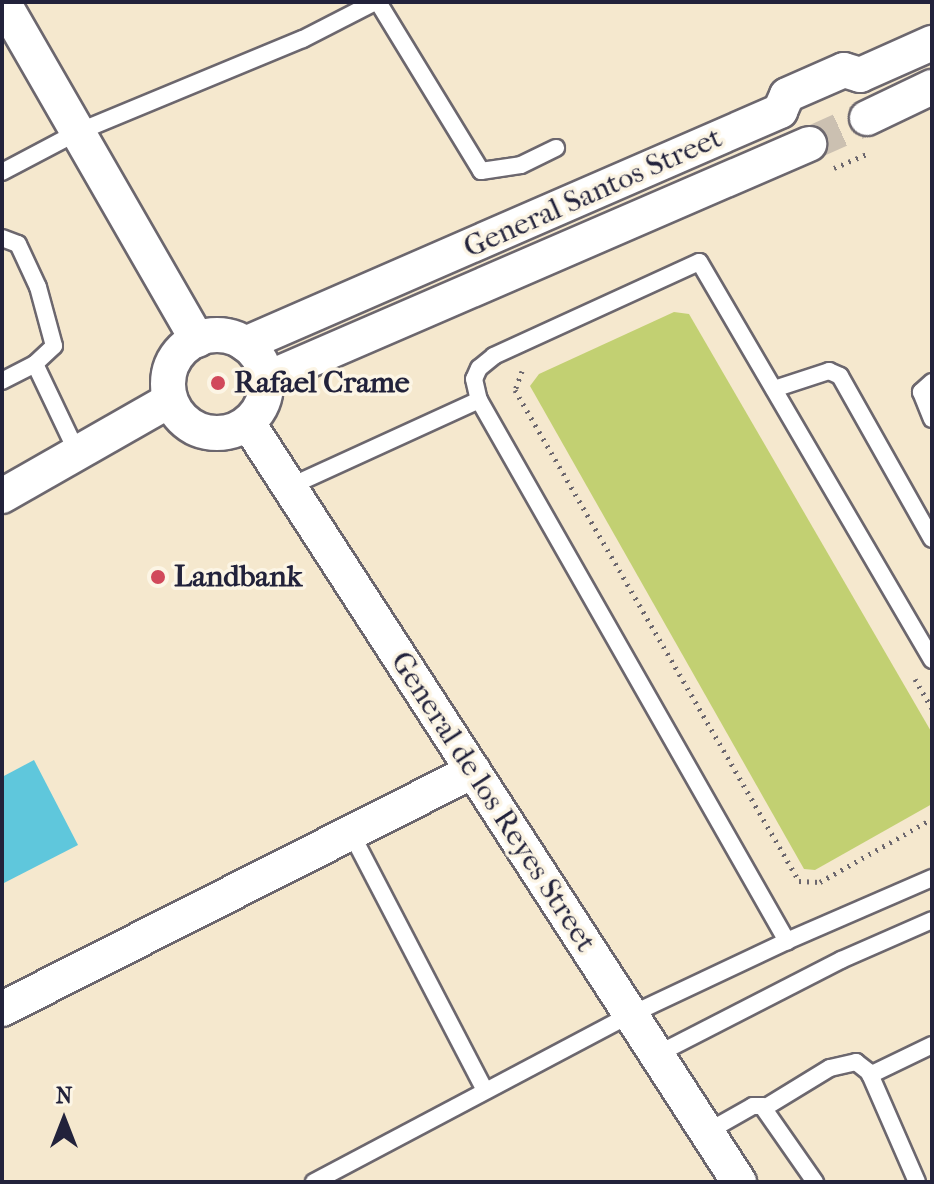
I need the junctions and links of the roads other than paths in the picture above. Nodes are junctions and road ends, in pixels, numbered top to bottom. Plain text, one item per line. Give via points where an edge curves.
1 (3, 2) edge
2 (376, 2) edge
3 (932, 43) edge
4 (932, 87) edge
5 (871, 89) junction
6 (78, 132) junction
7 (809, 144) tunnel mouth
8 (703, 145) junction
9 (556, 148) dead end
10 (2, 172) edge
11 (719, 183) junction
12 (2, 238) edge
13 (484, 240) junction
14 (502, 277) junction
15 (197, 340) junction
16 (245, 344) junction
17 (35, 364) junction
18 (266, 379) junction
19 (2, 381) edge
20 (932, 382) edge
21 (774, 389) junction
22 (170, 400) junction
23 (479, 400) junction
24 (932, 419) edge
25 (248, 423) junction
26 (78, 454) junction
27 (289, 487) junction
28 (2, 496) edge
29 (932, 539) edge
30 (932, 660) edge
31 (473, 771) junction
32 (351, 833) junction
33 (932, 878) edge
34 (932, 920) edge
35 (787, 941) junction
36 (2, 1009) edge
37 (630, 1015) junction
38 (932, 1045) edge
39 (656, 1055) junction
40 (870, 1075) junction
41 (485, 1090) junction
42 (766, 1107) junction
43 (707, 1132) junction
44 (314, 1182) edge
45 (739, 1182) edge
46 (815, 1182) edge
47 (917, 1182) edge

1 - 6 street
2 - 6 lane via 303,39
2 - 9 lane via 481,171 521,165
3 - 5 street, General Santos Street
4 - 5 street, General Santos Street
5 - 8 street, General Santos Street via 844,70 787,95 786,108
6 - 10 lane
6 - 15 street
7 - 11 street, General Santos Street
8 - 11 street
8 - 13 street, General Santos Street
11 - 14 street, General Santos Street
12 - 17 lane via 18,244 53,336 54,346
13 - 14 street
13 - 16 street, General Santos Street
14 - 18 street, General Santos Street
15 - 16 street via 222,336
15 - 22 street via 174,360
16 - 18 street
17 - 19 lane
17 - 26 lane
18 - 25 street via 260,407
20 - 24 lane via 921,392
21 - 23 lane via 699,262 485,361 474,379
21 - 29 lane via 829,371 840,376
21 - 30 lane
22 - 25 street via 179,416 203,431 231,431
22 - 26 street
23 - 27 lane
23 - 35 lane
25 - 27 street, General de los Reyes Street
26 - 28 street
27 - 31 street, General de los Reyes Street
31 - 32 street
31 - 37 street, General de los Reyes Street
32 - 36 street
32 - 41 lane
33 - 35 lane
34 - 39 lane via 841,960
35 - 37 lane
37 - 39 street, General de los Reyes Street
37 - 41 lane
38 - 40 lane
39 - 43 street, General de los Reyes Street
40 - 42 lane via 856,1062 839,1064
40 - 47 lane
41 - 44 lane
42 - 43 lane via 753,1106
42 - 46 lane
43 - 45 street, General de los Reyes Street

